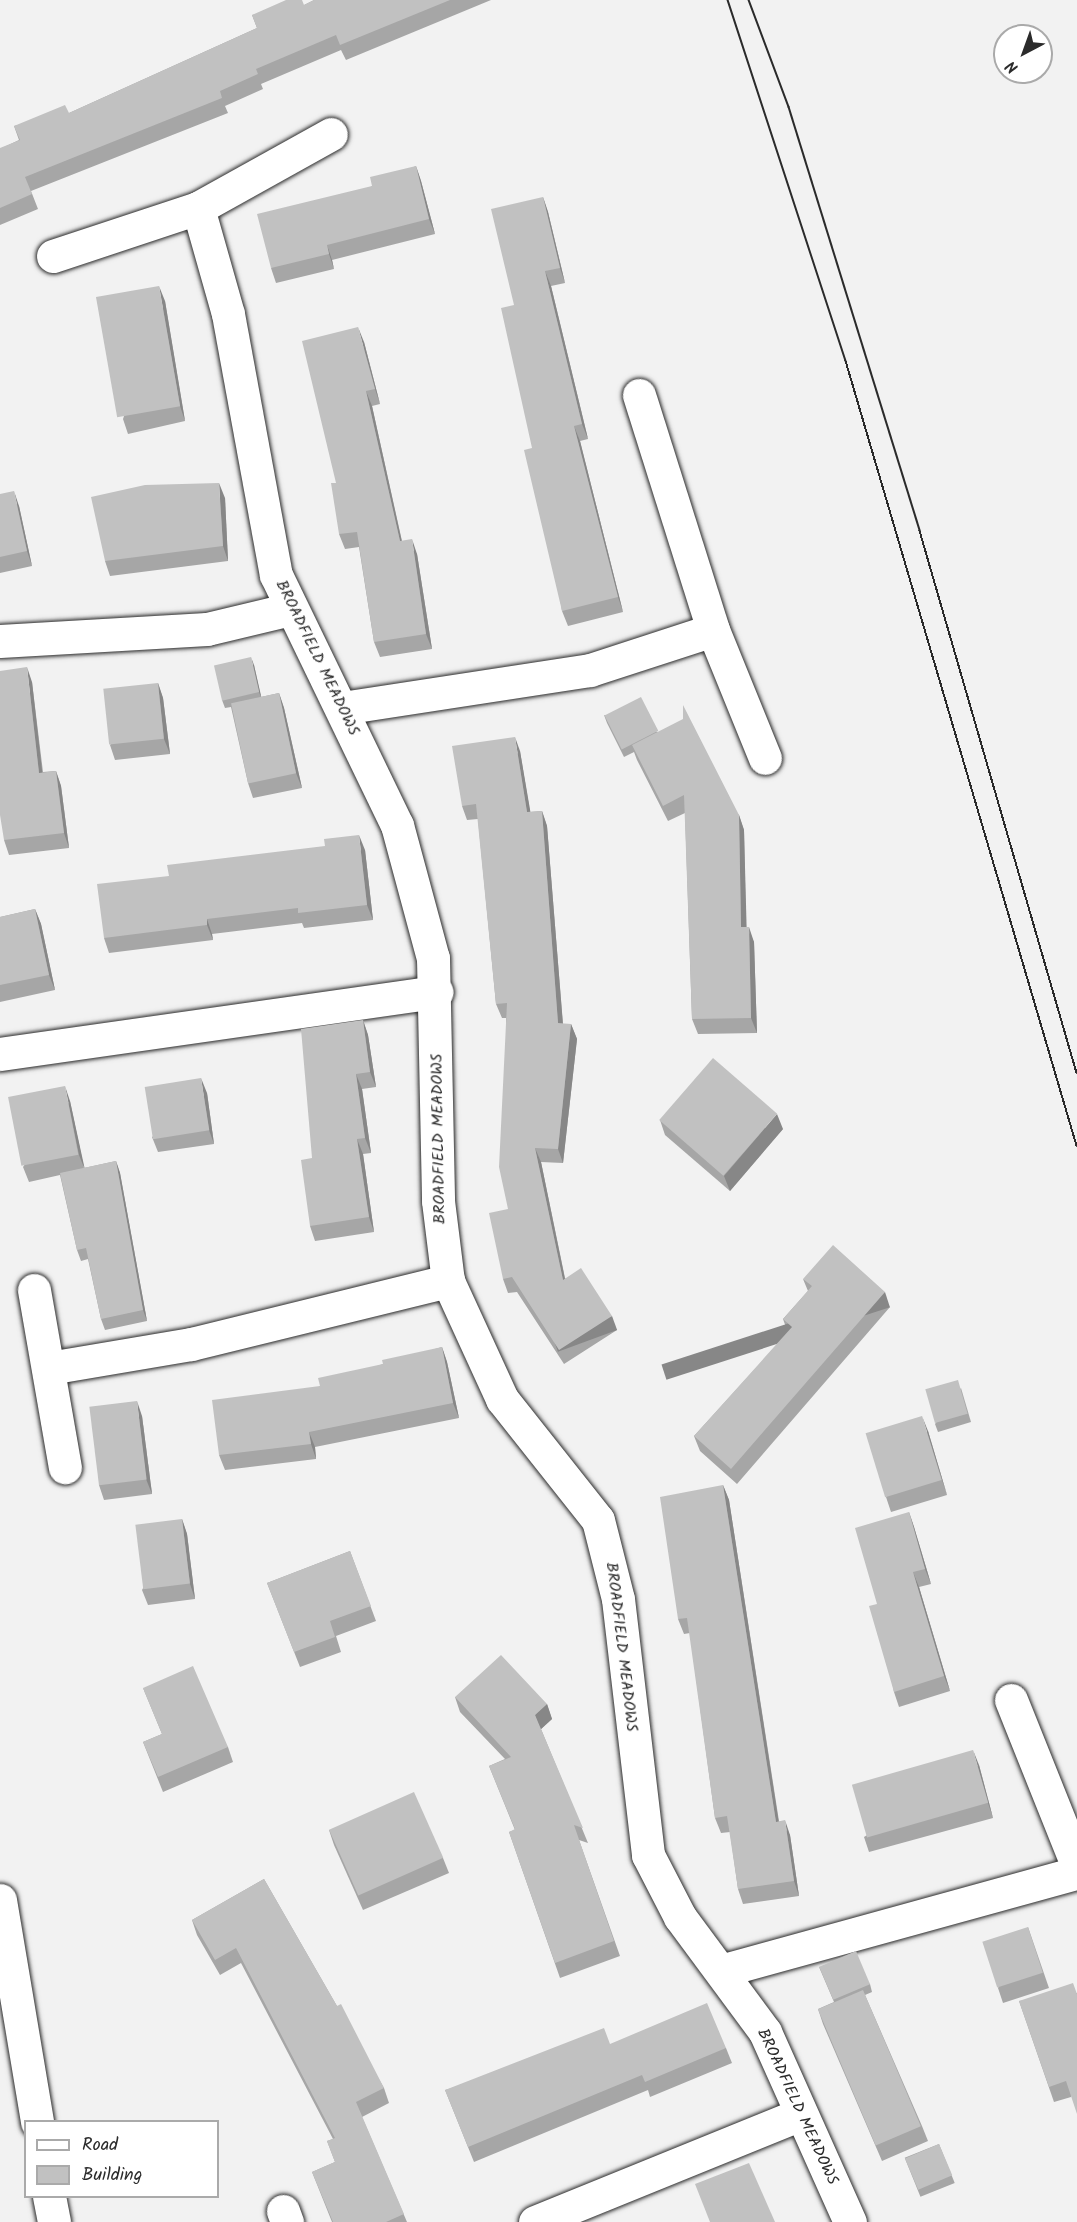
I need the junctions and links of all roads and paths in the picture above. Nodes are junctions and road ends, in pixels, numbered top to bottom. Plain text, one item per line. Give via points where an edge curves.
1 (331, 134) dead end
2 (198, 208) junction
3 (53, 256) dead end
4 (639, 395) dead end
5 (291, 609) junction
6 (713, 630) junction
7 (0, 641) edge
8 (342, 708) junction
9 (765, 758) dead end
10 (437, 992) junction
11 (0, 1054) edge
12 (448, 1281) junction
13 (34, 1290) dead end
14 (49, 1368) junction
15 (65, 1467) dead end
16 (1011, 1700) dead end
17 (1077, 1865) edge
18 (1077, 1873) edge
19 (0, 1900) edge
20 (724, 1970) junction
21 (801, 2114) junction
22 (37, 2120) edge
23 (49, 2198) edge
24 (54, 2222) edge
25 (535, 2222) edge
26 (850, 2222) edge

1 - 2 street
2 - 3 street
2 - 5 street, BROADFIELD MEADOWS via 228,314 265,536
4 - 6 street
5 - 7 street via 207,629
5 - 8 street, BROADFIELD MEADOWS
6 - 8 street via 590,670
6 - 9 street
8 - 10 street, BROADFIELD MEADOWS via 397,825
10 - 11 street
10 - 12 street, BROADFIELD MEADOWS via 438,1201
12 - 14 street via 213,1339
12 - 20 street, BROADFIELD MEADOWS via 502,1400 598,1520 616,1580 648,1855 680,1917
13 - 14 street
14 - 15 street
16 - 17 street
18 - 20 street
19 - 22 street
20 - 21 street, BROADFIELD MEADOWS via 765,2032
21 - 25 street
21 - 26 street, BROADFIELD MEADOWS
23 - 24 street

